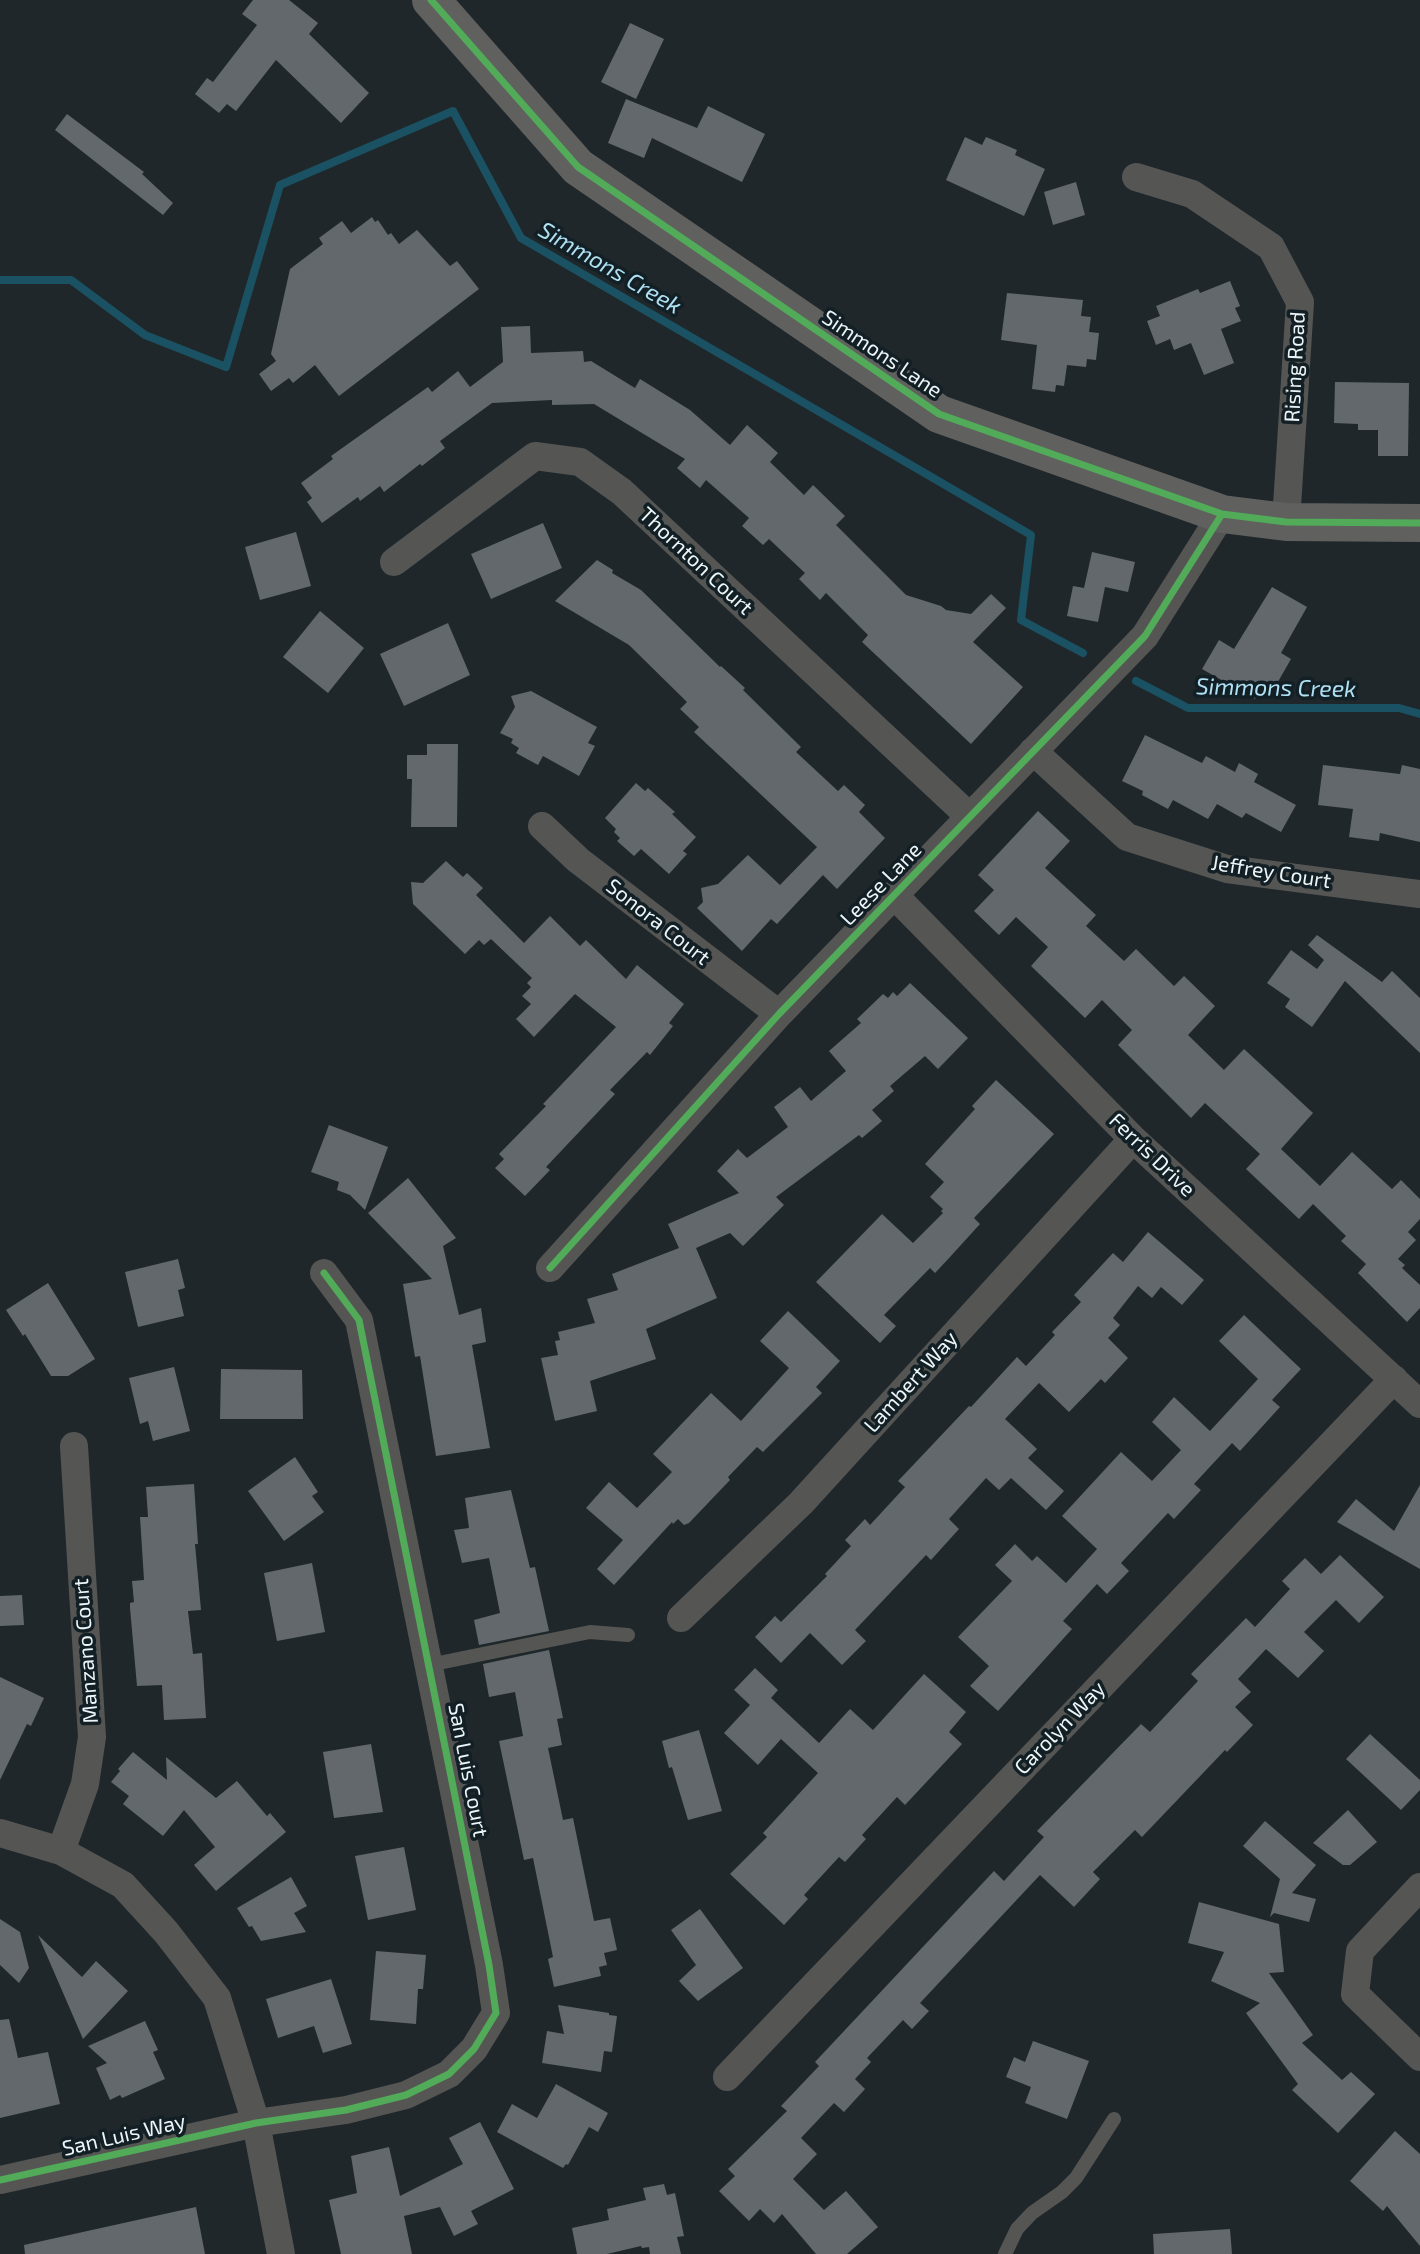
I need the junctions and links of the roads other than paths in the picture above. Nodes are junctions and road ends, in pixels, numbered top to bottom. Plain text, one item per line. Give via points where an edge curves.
1 (431, 0) edge
2 (1136, 177) dead end
3 (1222, 514) junction
4 (1286, 522) junction
5 (1420, 523) edge
6 (394, 562) dead end
7 (1033, 751) junction
8 (969, 816) junction
9 (542, 826) dead end
10 (1420, 894) edge
11 (895, 896) junction
12 (779, 1014) junction
13 (1133, 1139) junction
14 (550, 1268) dead end
15 (324, 1273) dead end
16 (1394, 1380) junction
17 (1420, 1404) edge
18 (74, 1447) dead end
19 (681, 1618) dead end
20 (628, 1635) dead end
21 (429, 1665) junction
22 (0, 1833) edge
23 (61, 1851) junction
24 (1420, 1887) edge
25 (1420, 2057) edge
26 (727, 2077) dead end
27 (1114, 2119) dead end
28 (256, 2123) junction
29 (0, 2180) edge
30 (281, 2254) edge
31 (1005, 2254) edge

1 - 3 street, Simmons Lane via 578,167 939,414
2 - 4 street, Rising Road via 1192,194 1271,247 1300,302
3 - 4 street, Simmons Lane
3 - 7 street, Leese Lane via 1145,636
4 - 5 street, Simmons Lane
6 - 8 street, Thornton Court via 535,456 580,462 622,492
7 - 8 street, Leese Lane
7 - 10 street, Jeffrey Court via 1128,837 1227,869
8 - 11 street, Leese Lane
9 - 12 street, Sonora Court via 578,860
11 - 12 street, Leese Lane
11 - 13 street, Ferris Drive
12 - 14 street, Leese Lane
13 - 16 street, Ferris Drive
13 - 19 street, Lambert Way via 801,1503
15 - 21 street, San Luis Court via 359,1320
16 - 17 street, Ferris Drive
16 - 26 street, Carolyn Way
18 - 23 street, Manzano Court via 92,1737 85,1784
20 - 21 lane via 590,1632
21 - 28 street, San Luis Court via 496,2013 474,2049 449,2074 406,2095 346,2110
22 - 23 street
23 - 28 street via 123,1885 218,1998
24 - 25 street via 1360,1951 1355,1994
27 - 31 lane via 1076,2178 1017,2229
28 - 29 street, San Luis Way
28 - 30 street

